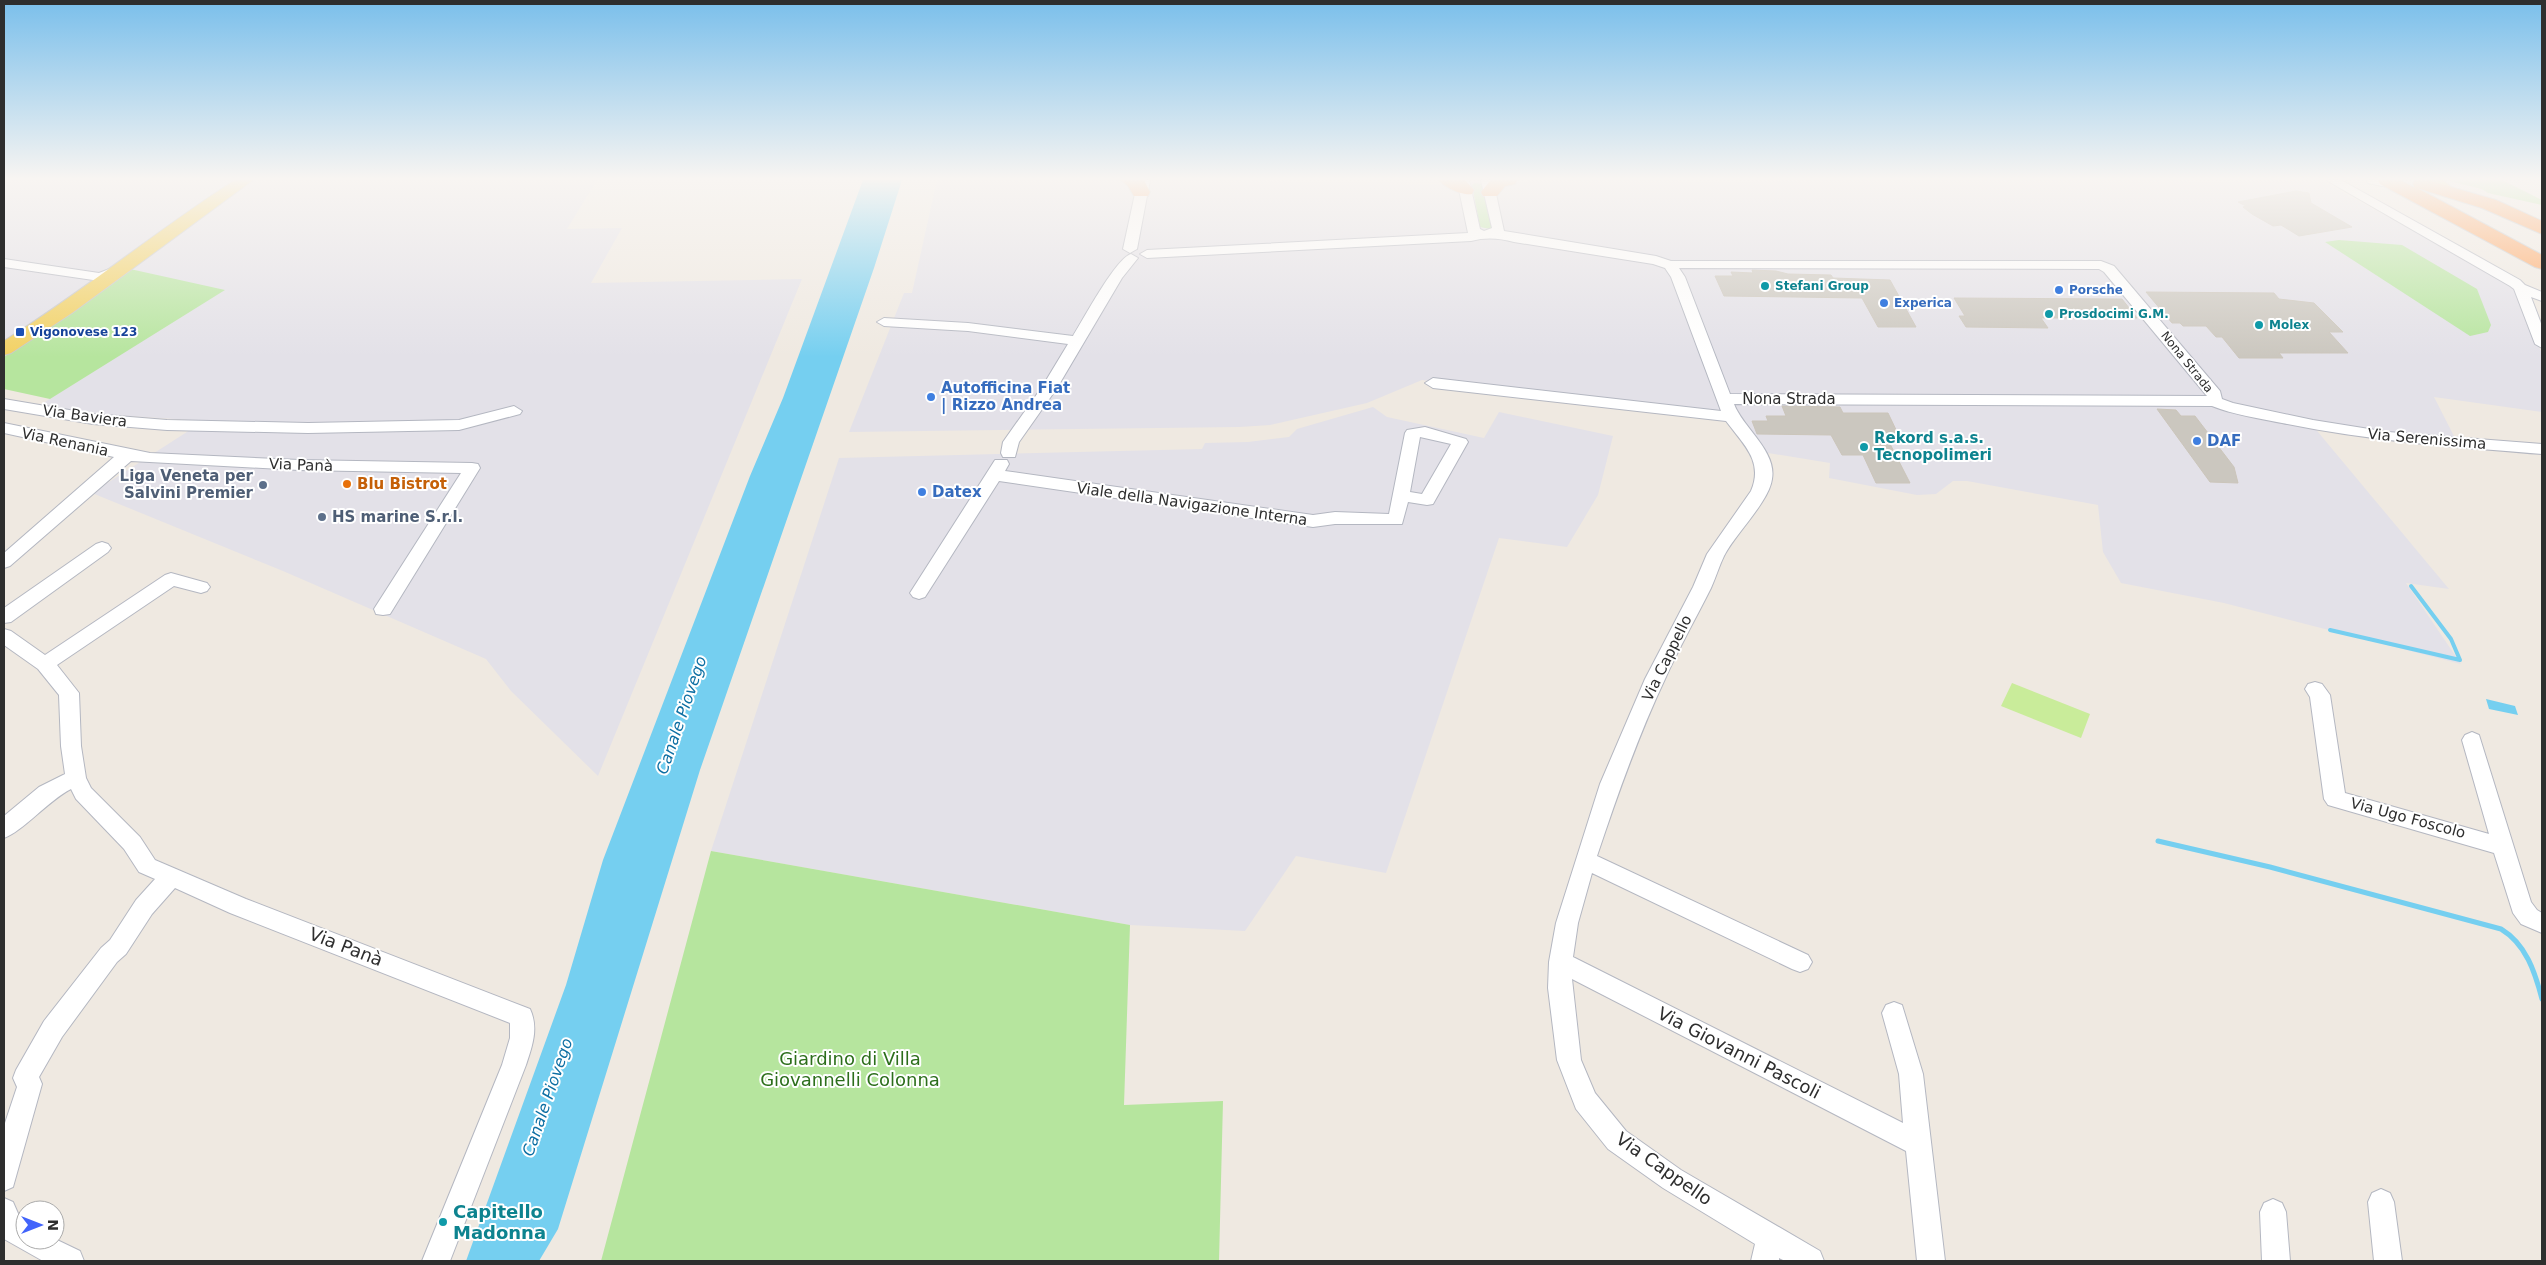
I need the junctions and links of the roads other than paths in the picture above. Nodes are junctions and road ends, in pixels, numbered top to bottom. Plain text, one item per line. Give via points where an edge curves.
1 (154, 239) edge
2 (160, 239) edge
3 (1133, 239) edge
4 (1142, 239) edge
5 (1427, 239) edge
6 (1522, 239) edge
7 (2435, 239) edge
8 (2498, 239) edge
9 (1146, 252) junction
10 (1130, 254) junction
11 (4, 263) edge
12 (2542, 263) edge
13 (1670, 265) junction
14 (120, 269) junction
15 (100, 277) junction
16 (2520, 288) junction
17 (2542, 297) edge
18 (884, 322) dead end
19 (21, 338) junction
20 (1079, 341) junction
21 (2542, 344) edge
22 (4, 349) edge
23 (1432, 383) dead end
24 (1724, 399) junction
25 (2214, 401) junction
26 (4, 404) edge
27 (514, 410) dead end
28 (1731, 417) junction
29 (2313, 425) joint
30 (4, 428) edge
31 (2542, 449) edge
32 (127, 455) junction
33 (994, 475) junction
34 (1401, 496) dead end
35 (102, 548) dead end
36 (4, 562) edge
37 (201, 587) dead end
38 (919, 593) dead end
39 (383, 609) dead end
40 (4, 616) edge
41 (4, 636) edge
42 (45, 664) junction
43 (2315, 689) dead end
44 (2472, 740) dead end
45 (76, 778) junction
46 (4, 829) edge
47 (2502, 846) junction
48 (1585, 860) junction
49 (170, 878) junction
50 (2542, 924) edge
51 (1561, 962) junction
52 (1800, 962) dead end
53 (1894, 1012) dead end
54 (1918, 1144) junction
55 (4, 1178) edge
56 (2381, 1202) dead end
57 (4, 1212) edge
58 (2273, 1212) dead end
59 (15, 1231) edge
60 (49, 1250) edge
61 (1767, 1250) edge
62 (70, 1261) edge
63 (436, 1261) edge
64 (1810, 1261) edge
65 (1931, 1261) edge
66 (2276, 1261) edge
67 (2388, 1261) edge

1 - 15 main road
2 - 14 main road
3 - 10 street
4 - 9 street
5 - 9 street, Nona Strada
6 - 13 street, Nona Strada via 1656,260
7 - 16 street
8 - 12 highway
9 - 10 street
10 - 20 street
11 - 15 street
13 - 24 street via 1678,277
13 - 25 street, Nona Strada via 2101,264 2110,269 2215,394
14 - 15 street
14 - 19 main road
15 - 19 main road
16 - 17 street
16 - 21 street
18 - 20 street via 968,327
19 - 22 main road
20 - 33 street via 1033,413 1019,443 1008,453
23 - 28 street
24 - 25 street, Nona Strada
24 - 28 street
25 - 29 street, Nona Strada via 2228,407
26 - 27 street, Via Baviera via 93,419 167,425 308,428 459,425
28 - 48 street, Via Cappello via 1757,451 1764,466 1764,480 1716,554 1655,680 1610,784
29 - 31 street, Via Serenissima via 2388,437
30 - 32 street, Via Renania
32 - 36 street
32 - 39 street, Via Panà via 299,465 472,468
33 - 34 street, Viale della Navigazione Interna via 1314,521 1335,518 1396,520
33 - 38 street
35 - 40 street
37 - 42 street via 171,579
41 - 42 street, Via Panà
42 - 45 street, Via Panà via 69,693
43 - 47 street, Via Ugo Foscolo via 2320,695 2335,799
44 - 47 street
45 - 46 street via 65,781 40,798
45 - 49 street, Via Panà via 82,793 132,843 147,866
47 - 50 street via 2524,912
48 - 51 street, Via Cappello via 1567,923
48 - 52 street
49 - 55 street via 144,907 118,947 43,1044 26,1078 30,1084
49 - 63 street, Via Panà via 522,1017 522,1038 514,1065
51 - 54 street, Via Giovanni Pascoli
51 - 61 street, Via Cappello via 1560,988 1569,1060 1586,1102 1617,1140
53 - 54 street via 1911,1074
54 - 65 street
56 - 67 street
57 - 59 street via 9,1227
58 - 66 street
60 - 62 street
61 - 64 street, Via Cappello

